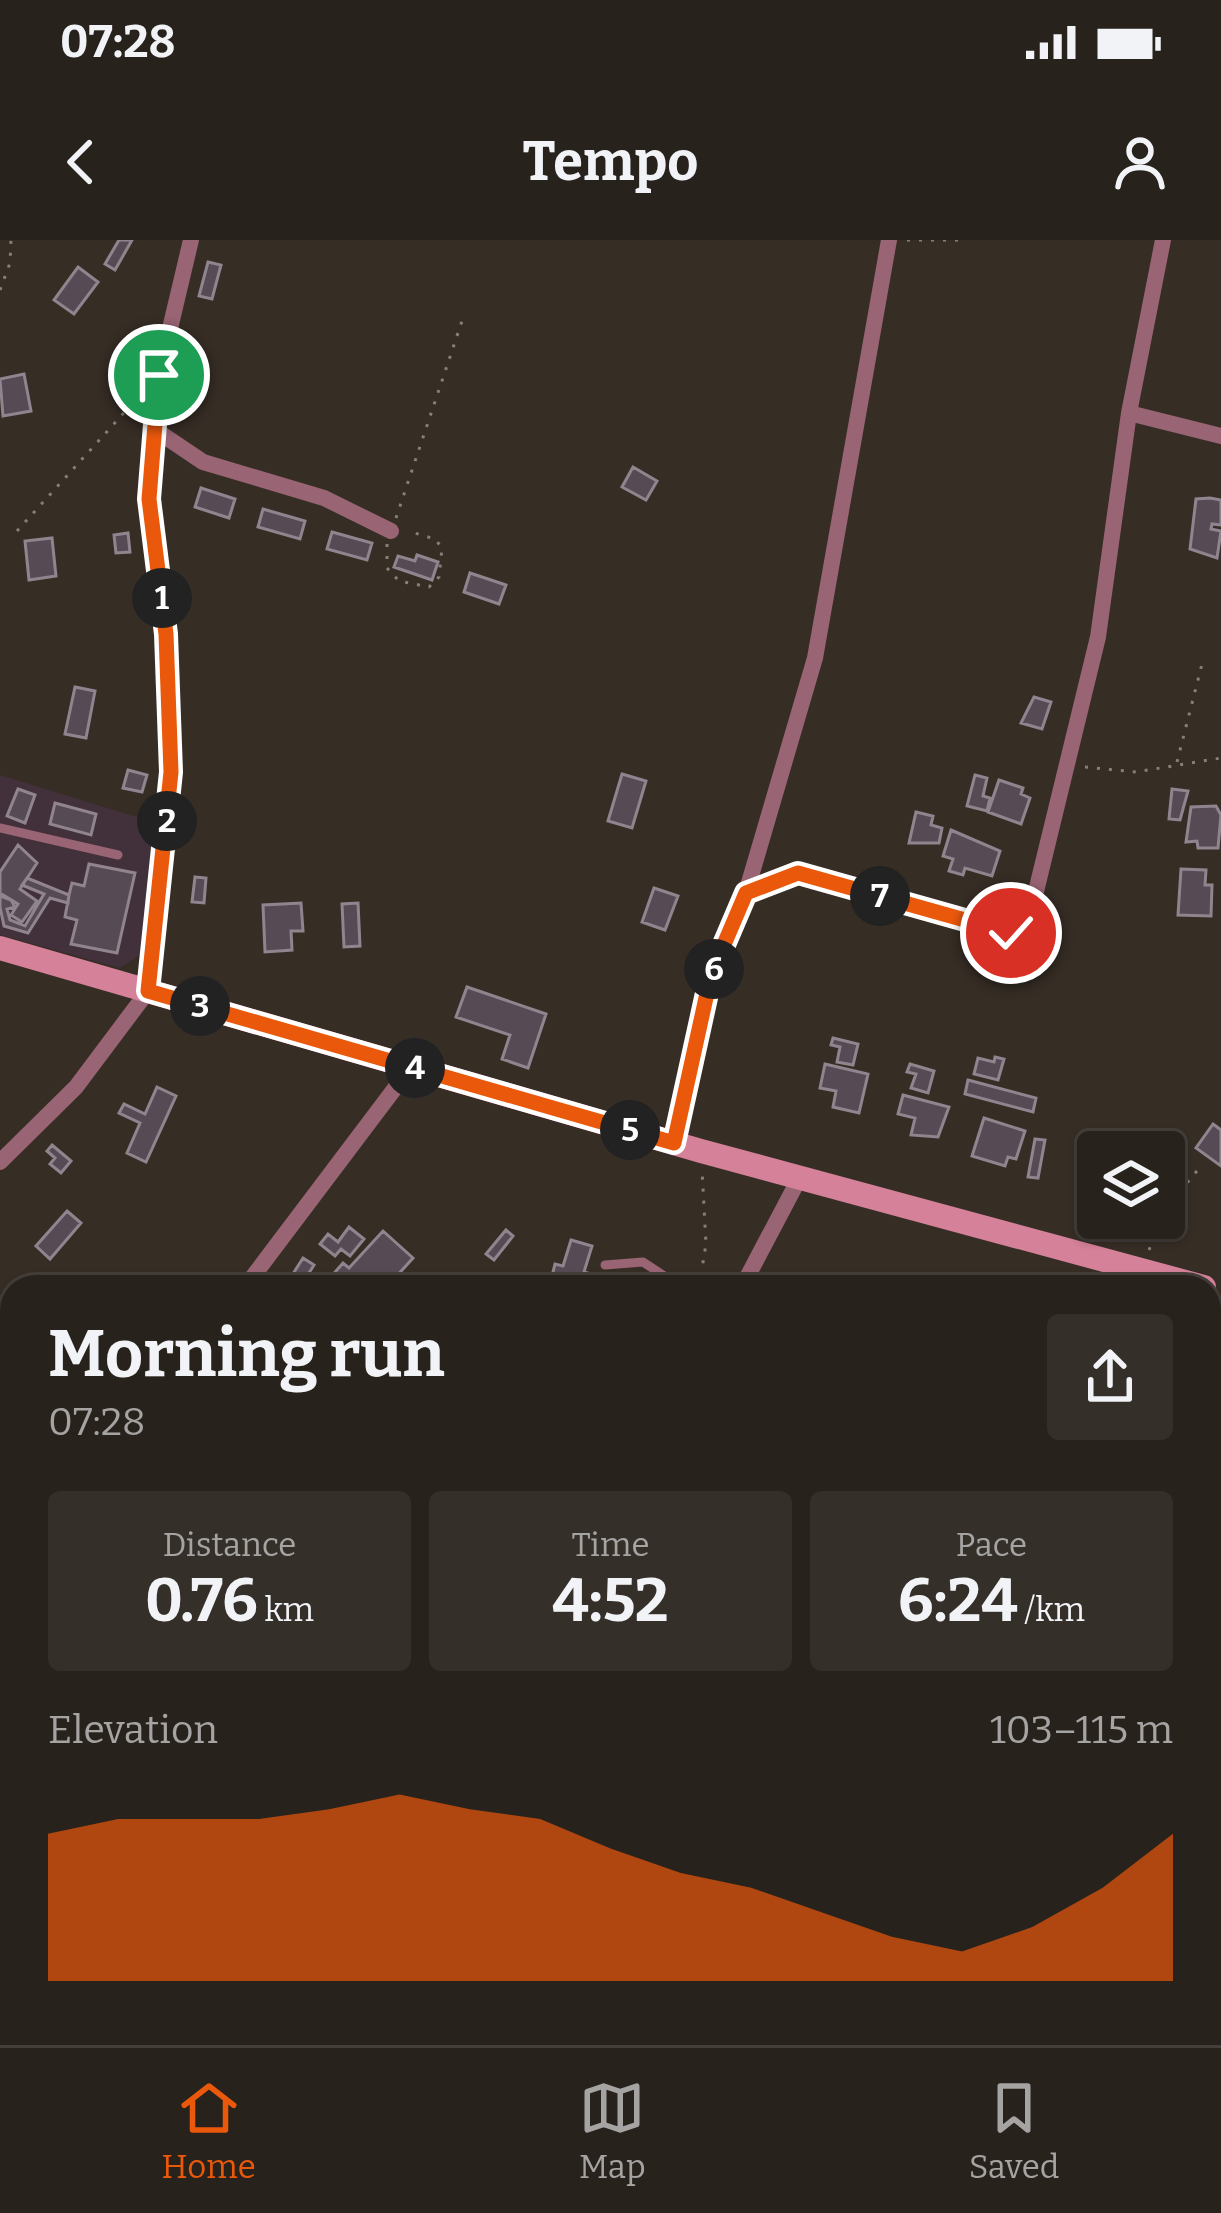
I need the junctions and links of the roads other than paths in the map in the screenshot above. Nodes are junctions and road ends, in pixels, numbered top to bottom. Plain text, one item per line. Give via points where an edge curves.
1 (191, 240) edge
2 (889, 240) edge
3 (1163, 240) edge
4 (1129, 413) junction
5 (154, 429) junction
6 (1221, 436) edge
7 (391, 531) road end
8 (0, 828) edge
9 (118, 856) dead end
10 (746, 893) junction
11 (0, 948) edge
12 (148, 991) junction
13 (411, 1067) junction
14 (674, 1143) junction
15 (0, 1162) edge
16 (800, 1178) junction
17 (605, 1265) dead end
18 (254, 1275) edge
19 (663, 1275) edge
20 (748, 1275) edge
21 (1128, 1275) edge

1 - 5 street
2 - 10 street via 815,658
3 - 4 street
4 - 6 street
4 - 10 street via 1097,638 1030,916 1011,933 812,875
5 - 7 street via 203,462 324,498
5 - 12 street via 149,499 166,634 171,772
8 - 9 lane
10 - 14 street via 711,975
11 - 12 street
12 - 13 street
12 - 15 street via 76,1088
13 - 14 street
13 - 18 street
14 - 16 street
16 - 20 street
16 - 21 street
17 - 19 lane via 643,1262

